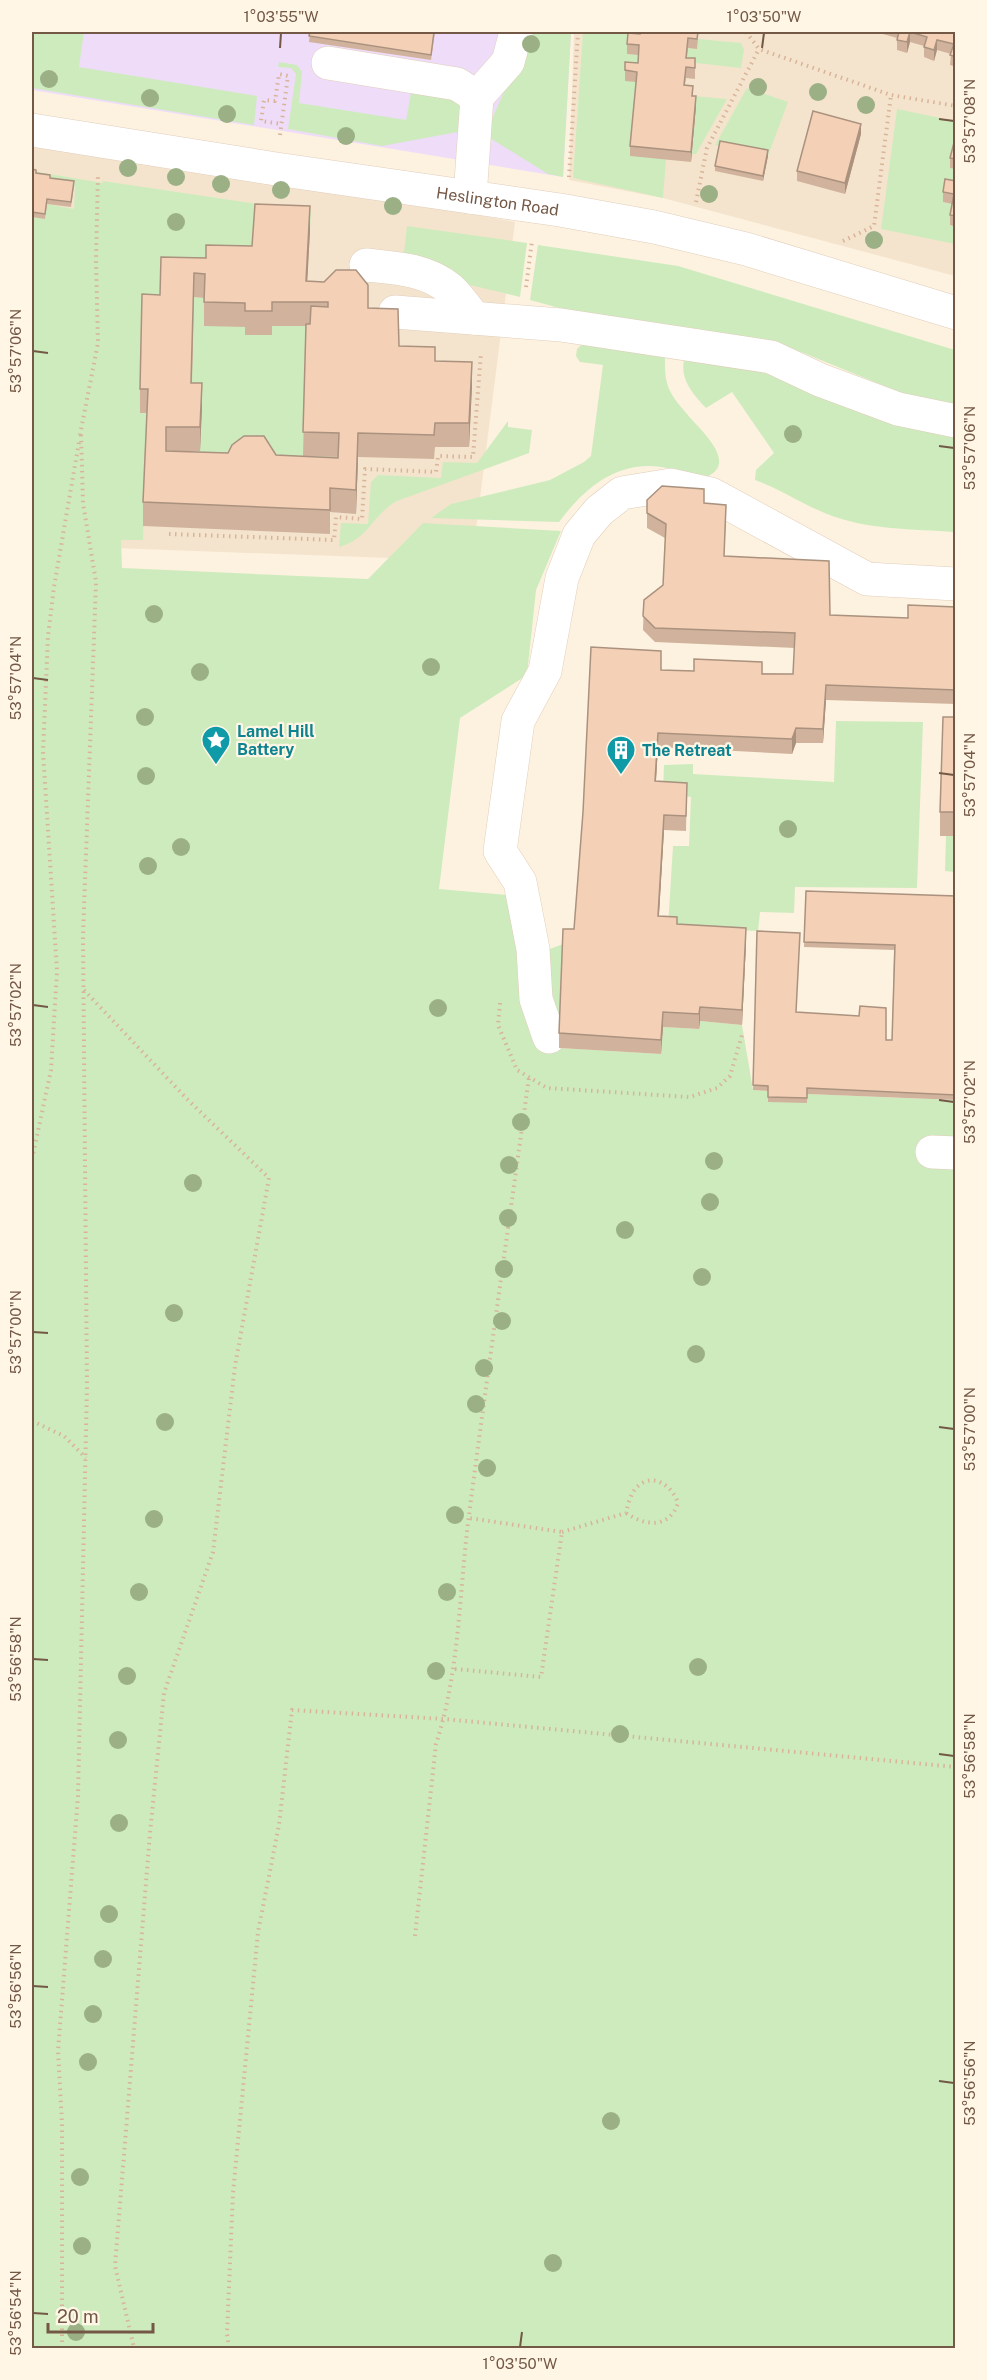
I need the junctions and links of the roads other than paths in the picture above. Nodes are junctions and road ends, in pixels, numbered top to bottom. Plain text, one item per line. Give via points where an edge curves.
1 (516, 32) edge
2 (328, 63) dead end
3 (477, 97) junction
4 (32, 130) edge
5 (470, 197) junction
6 (366, 265) dead end
7 (395, 312) edge
8 (956, 313) edge
9 (474, 318) junction
10 (956, 422) edge
11 (956, 584) edge
12 (549, 1036) dead end

1 - 3 street via 508,62
2 - 3 street via 457,84
3 - 5 street
4 - 5 street, Heslington Road
5 - 8 street, Heslington Road via 690,235
6 - 9 street via 432,276 451,290
7 - 9 street
9 - 10 street via 561,325 771,357 898,410
11 - 12 street via 867,579 711,494 671,485 622,493 599,511 579,535 562,578 546,671 518,721 500,851 520,882 533,949 536,999

